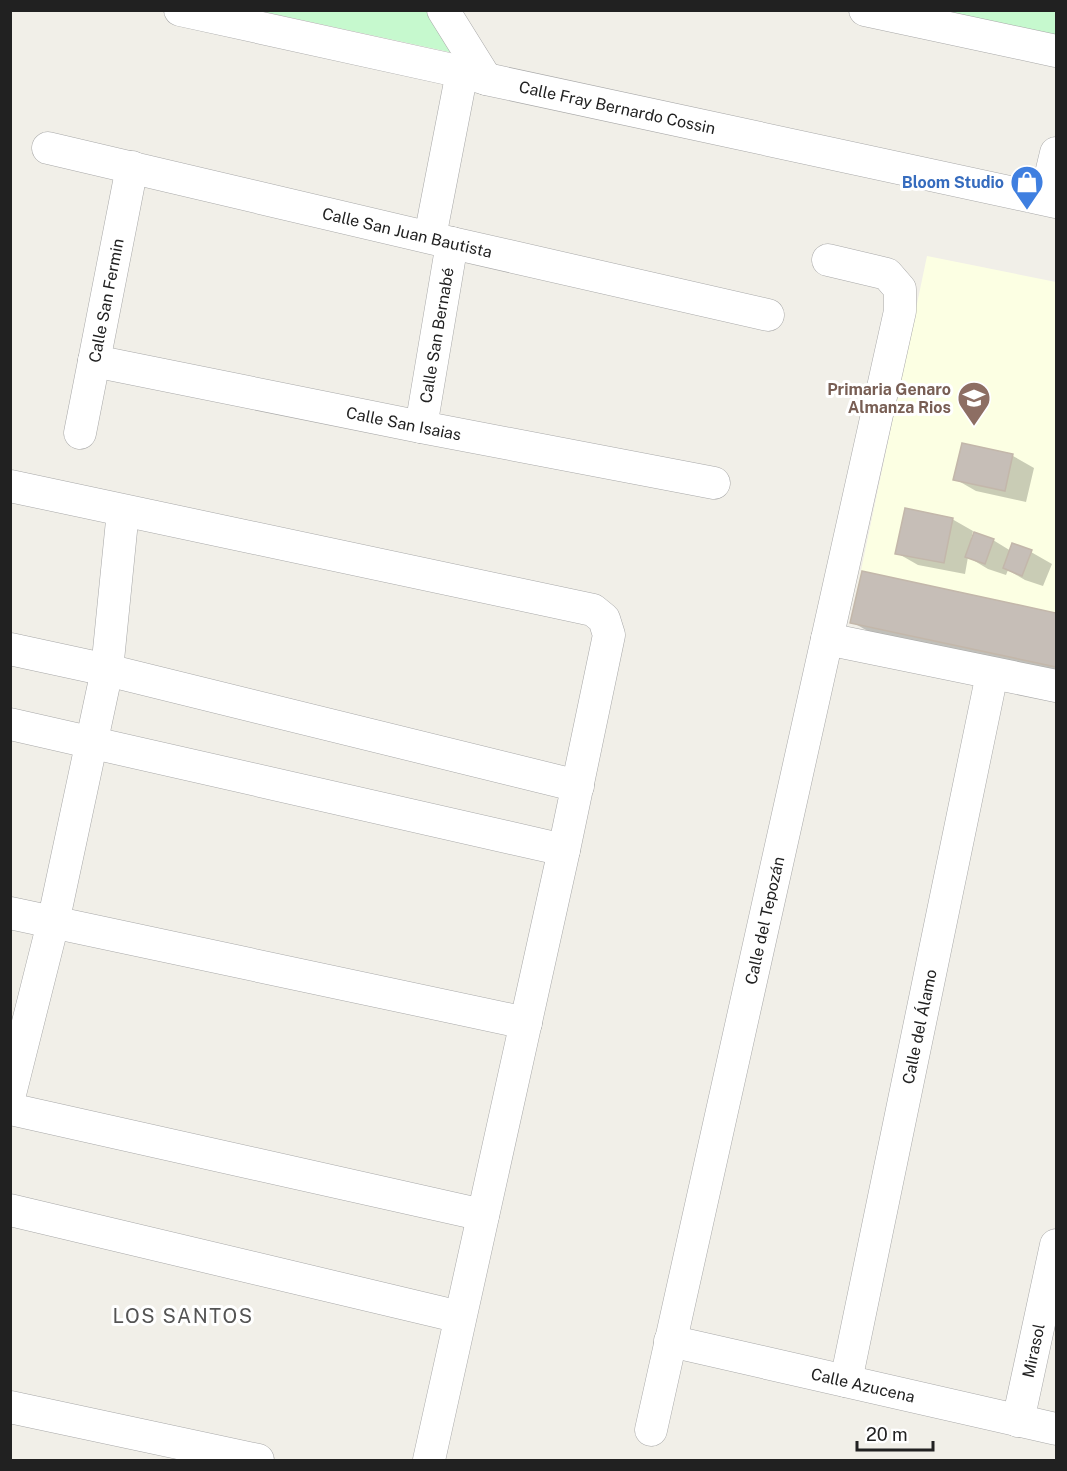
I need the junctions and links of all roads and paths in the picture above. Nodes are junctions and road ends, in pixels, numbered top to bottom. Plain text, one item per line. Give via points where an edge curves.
1 (180, 10) edge
2 (443, 10) edge
3 (865, 10) edge
4 (1056, 51) edge
5 (474, 75) junction
6 (48, 148) dead end
7 (1056, 153) edge
8 (132, 167) junction
9 (1051, 201) edge
10 (441, 240) junction
11 (828, 260) dead end
12 (768, 315) dead end
13 (94, 361) junction
14 (421, 427) junction
15 (80, 434) dead end
16 (714, 483) dead end
17 (10, 486) edge
18 (123, 511) junction
19 (827, 639) junction
20 (10, 650) edge
21 (107, 670) junction
22 (992, 674) junction
23 (1056, 686) edge
24 (10, 724) edge
25 (91, 742) junction
26 (578, 786) junction
27 (564, 850) junction
28 (10, 913) edge
29 (53, 922) junction
30 (526, 1023) junction
31 (10, 1094) edge
32 (10, 1109) edge
33 (10, 1210) edge
34 (483, 1215) junction
35 (1056, 1247) edge
36 (460, 1317) junction
37 (670, 1341) junction
38 (846, 1381) junction
39 (10, 1407) edge
40 (1018, 1421) junction
41 (1056, 1429) edge
42 (651, 1430) dead end
43 (258, 1461) edge
44 (429, 1461) edge

1 - 5 street, Calle Fray Bernardo Cossin
2 - 5 street
3 - 4 street
5 - 9 street, Calle Fray Bernardo Cossin
5 - 10 street, Calle San Bernabé
6 - 8 street, Calle San Juan Bautista
7 - 9 street
8 - 10 street, Calle San Juan Bautista
8 - 13 street, Calle San Fermin
10 - 12 street, Calle San Juan Bautista
10 - 14 street, Calle San Bernabé
11 - 19 street, Calle del Tepozán via 887,274 900,289 900,311
13 - 14 street, Calle San Isaias
13 - 15 street, Calle San Fermin
14 - 16 street, Calle San Isaias
17 - 18 street
18 - 21 street
18 - 26 street via 593,610 604,619 609,635
19 - 22 street
19 - 37 street, Calle del Tepozán
20 - 21 street
21 - 25 street
21 - 26 street
22 - 23 street
22 - 38 street, Calle del Álamo
24 - 25 street
25 - 27 street
25 - 29 street
26 - 27 street
27 - 30 street
28 - 29 street
29 - 30 street
29 - 31 street
30 - 34 street
32 - 34 street
33 - 36 street
34 - 36 street
35 - 40 street, Mirasol
36 - 44 street
37 - 38 street, Calle Azucena
37 - 42 street, Calle del Tepozán
38 - 40 street, Calle Azucena
39 - 43 street
40 - 41 street, Calle Azucena

